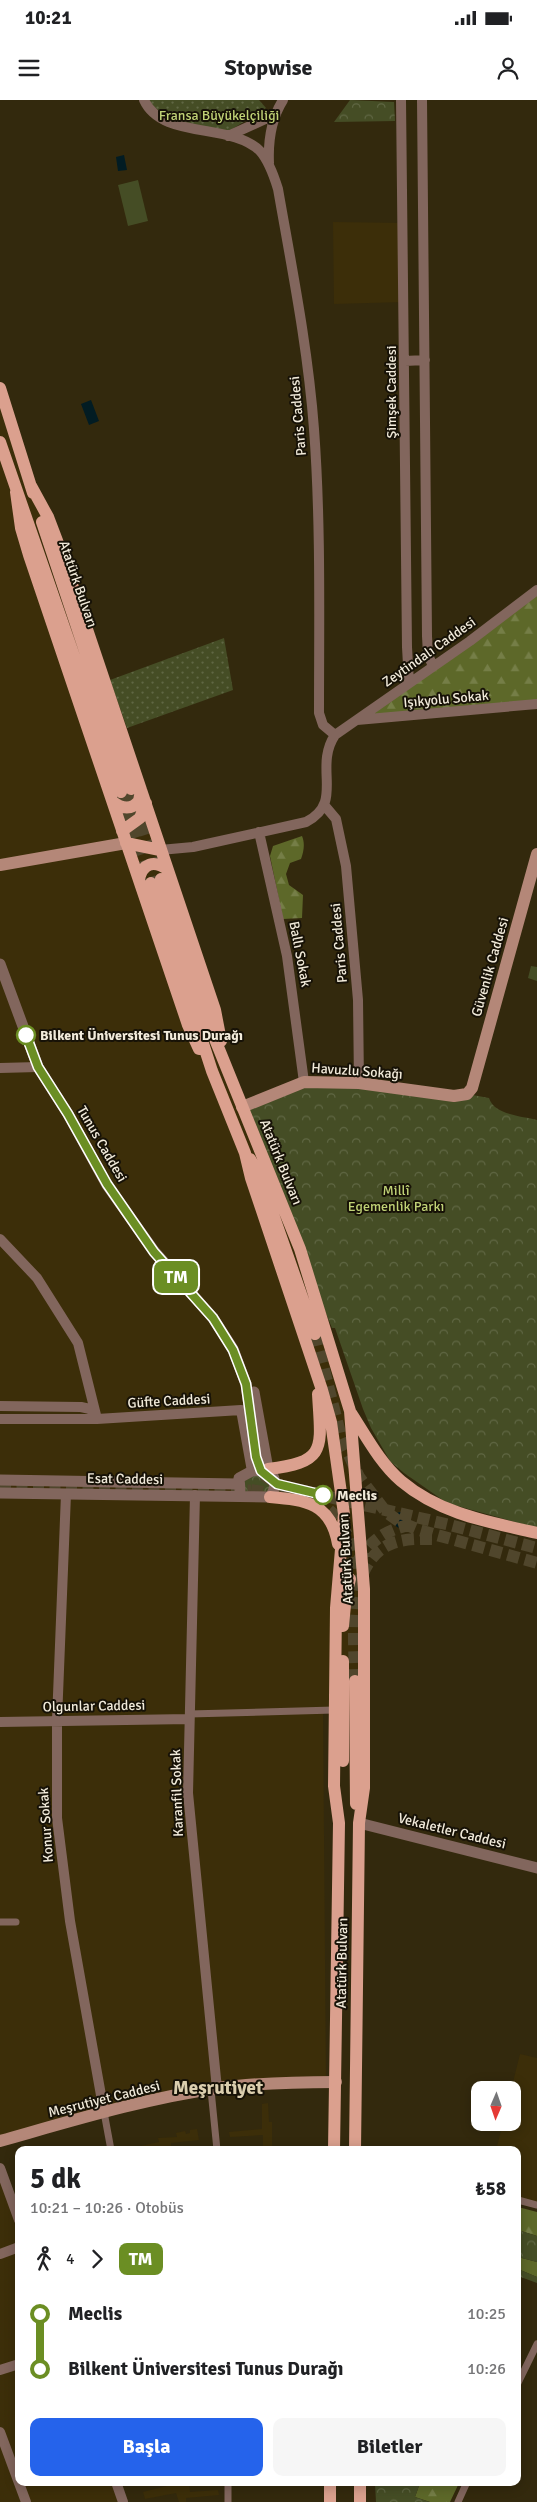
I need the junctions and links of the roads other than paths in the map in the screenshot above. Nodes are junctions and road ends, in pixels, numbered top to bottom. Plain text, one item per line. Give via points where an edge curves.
1 (144, 100) edge
2 (283, 100) edge
3 (401, 100) edge
4 (422, 100) edge
5 (274, 115) junction
6 (228, 136) junction
7 (269, 166) junction
8 (425, 360) junction
9 (404, 361) junction
10 (0, 388) edge
11 (0, 442) edge
12 (537, 590) edge
13 (433, 666) junction
14 (409, 683) junction
15 (537, 704) edge
16 (356, 720) junction
17 (335, 735) junction
18 (126, 793) junction
19 (146, 803) junction
20 (325, 806) junction
21 (259, 832) junction
22 (124, 837) junction
23 (160, 850) junction
24 (537, 854) edge
25 (0, 865) edge
26 (155, 878) junction
27 (0, 964) edge
28 (38, 1067) junction
29 (0, 1068) edge
30 (304, 1082) junction
31 (359, 1083) junction
32 (472, 1088) joint
33 (242, 1108) junction
34 (245, 1153) junction
35 (0, 1238) edge
36 (213, 1318) junction
37 (315, 1334) tunnel mouth
38 (331, 1344) junction
39 (309, 1352) junction
40 (316, 1374) junction
41 (0, 1406) edge
42 (29, 1406) junction
43 (350, 1411) junction
44 (0, 1419) edge
45 (29, 1419) junction
46 (98, 1419) junction
47 (256, 1457) tunnel mouth
48 (268, 1469) junction
49 (252, 1471) junction
50 (0, 1480) edge
51 (238, 1484) junction
52 (0, 1494) edge
53 (66, 1494) junction
54 (195, 1495) junction
55 (250, 1496) junction
56 (270, 1497) junction
57 (537, 1533) edge
58 (340, 1560) junction
59 (350, 1579) tunnel mouth
60 (355, 1682) tunnel mouth
61 (334, 1710) junction
62 (189, 1717) junction
63 (57, 1720) junction
64 (0, 1722) edge
65 (339, 1823) junction
66 (359, 1824) junction
67 (537, 1868) edge
68 (0, 1922) edge
69 (16, 1922) dead end
70 (336, 2082) junction
71 (214, 2089) junction
72 (104, 2112) junction
73 (0, 2141) edge
74 (111, 2146) edge
75 (217, 2146) edge
76 (334, 2146) edge
77 (355, 2146) edge
78 (0, 2168) edge
79 (521, 2201) edge
80 (537, 2205) edge
81 (15, 2209) edge
82 (15, 2248) edge
83 (0, 2254) edge
84 (537, 2344) edge
85 (15, 2365) edge
86 (0, 2370) edge
87 (521, 2377) edge
88 (0, 2432) edge
89 (15, 2472) edge
90 (20, 2486) edge
91 (117, 2486) edge
92 (228, 2486) edge
93 (330, 2486) edge
94 (360, 2486) edge
95 (465, 2486) edge
96 (26, 2502) edge
97 (123, 2502) edge
98 (228, 2502) edge
99 (330, 2502) edge
100 (360, 2502) edge
101 (458, 2502) edge

1 - 6 street, Paris Caddesi via 154,114 168,122
2 - 5 street
3 - 9 street, Şimşek Caddesi
4 - 8 street
5 - 6 street
5 - 7 street via 268,149
6 - 7 street, Paris Caddesi via 252,146
7 - 17 street, Paris Caddesi via 278,189 310,383 317,477 319,713 323,724
8 - 9 street
8 - 13 street via 427,636 428,655
9 - 14 street, Şimşek Caddesi
10 - 18 main road via 31,486 59,546
11 - 18 main road, Atatürk Bulvarı
12 - 13 street, Zeytindalı Caddesi
13 - 14 street, Zeytindalı Caddesi
14 - 16 street, Zeytindalı Caddesi
15 - 16 street, Işıkyolu Sokak
16 - 17 street, Zeytindalı Caddesi
17 - 20 street via 327,748 324,762
18 - 19 main road
18 - 22 main road
19 - 22 main road via 140,818
19 - 23 main road
20 - 21 street via 316,817 306,822
20 - 31 street, Paris Caddesi via 336,820 346,866 358,1000
21 - 23 street via 193,847
21 - 30 street, Ballı Sokak via 287,956
22 - 23 main road
22 - 25 main road
22 - 26 main road
23 - 26 main road
24 - 32 main road, Güvenlik Caddesi
26 - 33 main road, Atatürk Bulvarı via 215,1010 222,1056
26 - 34 main road, Atatürk Bulvarı via 188,1024 212,1071
27 - 28 street, Tunus Caddesi
28 - 29 street
28 - 36 street, Tunus Caddesi via 107,1184 154,1252
30 - 31 main road, Havuzlu Sokağı
30 - 33 main road, Havuzlu Sokağı
31 - 32 main road, Havuzlu Sokağı via 454,1096 467,1094
33 - 38 main road, Atatürk Bulvarı via 300,1249
34 - 37 main road via 260,1177
34 - 39 main road, Atatürk Bulvarı
35 - 46 street via 38,1278 78,1342
36 - 47 street, Tunus Caddesi via 233,1350 246,1384
36 - 48 street, Tunus Caddesi via 222,1324 238,1346 253,1383
38 - 39 main road via 322,1353
38 - 43 main road, Atatürk Bulvarı
39 - 40 main road, Atatürk Bulvarı
40 - 48 main road via 320,1441 317,1451 305,1462
40 - 58 main road, Atatürk Bulvarı via 331,1422 344,1514
41 - 42 street
42 - 45 street
42 - 46 street via 81,1407 90,1409
43 - 57 main road via 387,1465 401,1481 424,1498 465,1516
43 - 66 main road, Atatürk Bulvarı via 364,1598 364,1788
44 - 45 street, Güfte Caddesi
45 - 46 street, Güfte Caddesi
46 - 49 street, Güfte Caddesi via 241,1410
48 - 49 street
48 - 56 street via 275,1482
49 - 51 street via 239,1478
50 - 51 street, Esat Caddesi
51 - 55 street
52 - 53 street, Esat Caddesi
53 - 54 street, Esat Caddesi
53 - 63 street, Konur Sokak
54 - 55 street, Esat Caddesi
54 - 62 street, Karanfil Sokak
55 - 56 street, Esat Caddesi
56 - 58 main road via 299,1500 320,1509 332,1523
58 - 61 main road, Atatürk Bulvarı
59 - 65 main road via 344,1622 343,1786
60 - 66 main road
61 - 62 street, Olgunlar Caddesi
61 - 65 main road, Atatürk Bulvarı via 334,1786
62 - 63 street, Olgunlar Caddesi
62 - 71 street, Karanfil Sokak via 189,1807
63 - 64 street, Olgunlar Caddesi
63 - 72 street, Konur Sokak via 56,1803 63,1871
65 - 70 main road, Atatürk Bulvarı
66 - 67 street, Vekaletler Caddesi
66 - 77 main road, Atatürk Bulvarı
68 - 69 street
70 - 71 main road, Meşrutiyet Caddesi
70 - 76 main road, Atatürk Bulvarı
71 - 72 main road, Meşrutiyet Caddesi
71 - 75 street, Karanfil Sokak
72 - 73 main road, Meşrutiyet Caddesi
72 - 74 street, Konur Sokak
78 - 81 street
79 - 80 street
82 - 83 street
84 - 87 street
85 - 86 street
88 - 89 street
90 - 96 street
91 - 97 street
92 - 98 street
93 - 99 main road
94 - 100 main road
95 - 101 street

